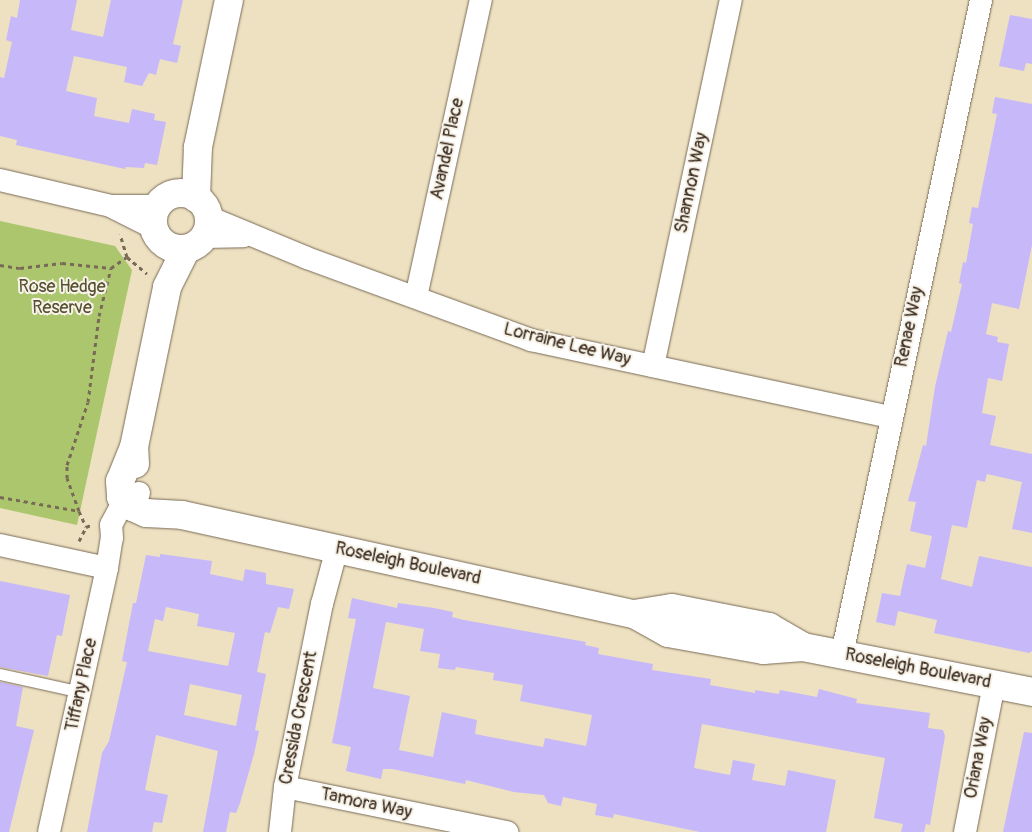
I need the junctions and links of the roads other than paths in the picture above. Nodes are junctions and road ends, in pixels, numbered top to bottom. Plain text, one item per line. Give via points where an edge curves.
1 (229, 0) edge
2 (481, 0) edge
3 (731, 0) edge
4 (981, 0) edge
5 (0, 180) edge
6 (181, 222) junction
7 (416, 297) junction
8 (653, 366) junction
9 (890, 416) junction
10 (132, 500) junction
11 (0, 545) edge
12 (331, 547) junction
13 (107, 568) junction
14 (842, 654) junction
15 (0, 674) edge
16 (994, 684) junction
17 (81, 692) junction
18 (1032, 692) edge
19 (285, 787) junction
20 (49, 832) edge
21 (280, 832) edge
22 (507, 832) edge
23 (965, 832) edge

1 - 6 street
2 - 7 street, Avandel Place
3 - 8 street, Shannon Way
4 - 9 street, Renae Way
5 - 6 street
6 - 7 street, Lorraine Lee Way via 254,237
6 - 10 street via 134,447
7 - 8 street, Lorraine Lee Way via 531,340
8 - 9 street, Lorraine Lee Way
9 - 14 street, Renae Way
10 - 12 street, Roseleigh Boulevard via 182,515
10 - 13 street, Tiffany Place via 112,532
11 - 13 street
12 - 14 street, Roseleigh Boulevard via 634,614 668,633 763,650 803,647
12 - 19 street, Cressida Crescent
13 - 17 street, Tiffany Place
14 - 16 street, Roseleigh Boulevard
15 - 17 lane
16 - 18 street, Roseleigh Boulevard
16 - 23 street, Oriana Way
17 - 20 street, Tiffany Place
19 - 21 street, Cressida Crescent
19 - 22 street, Tamora Way

